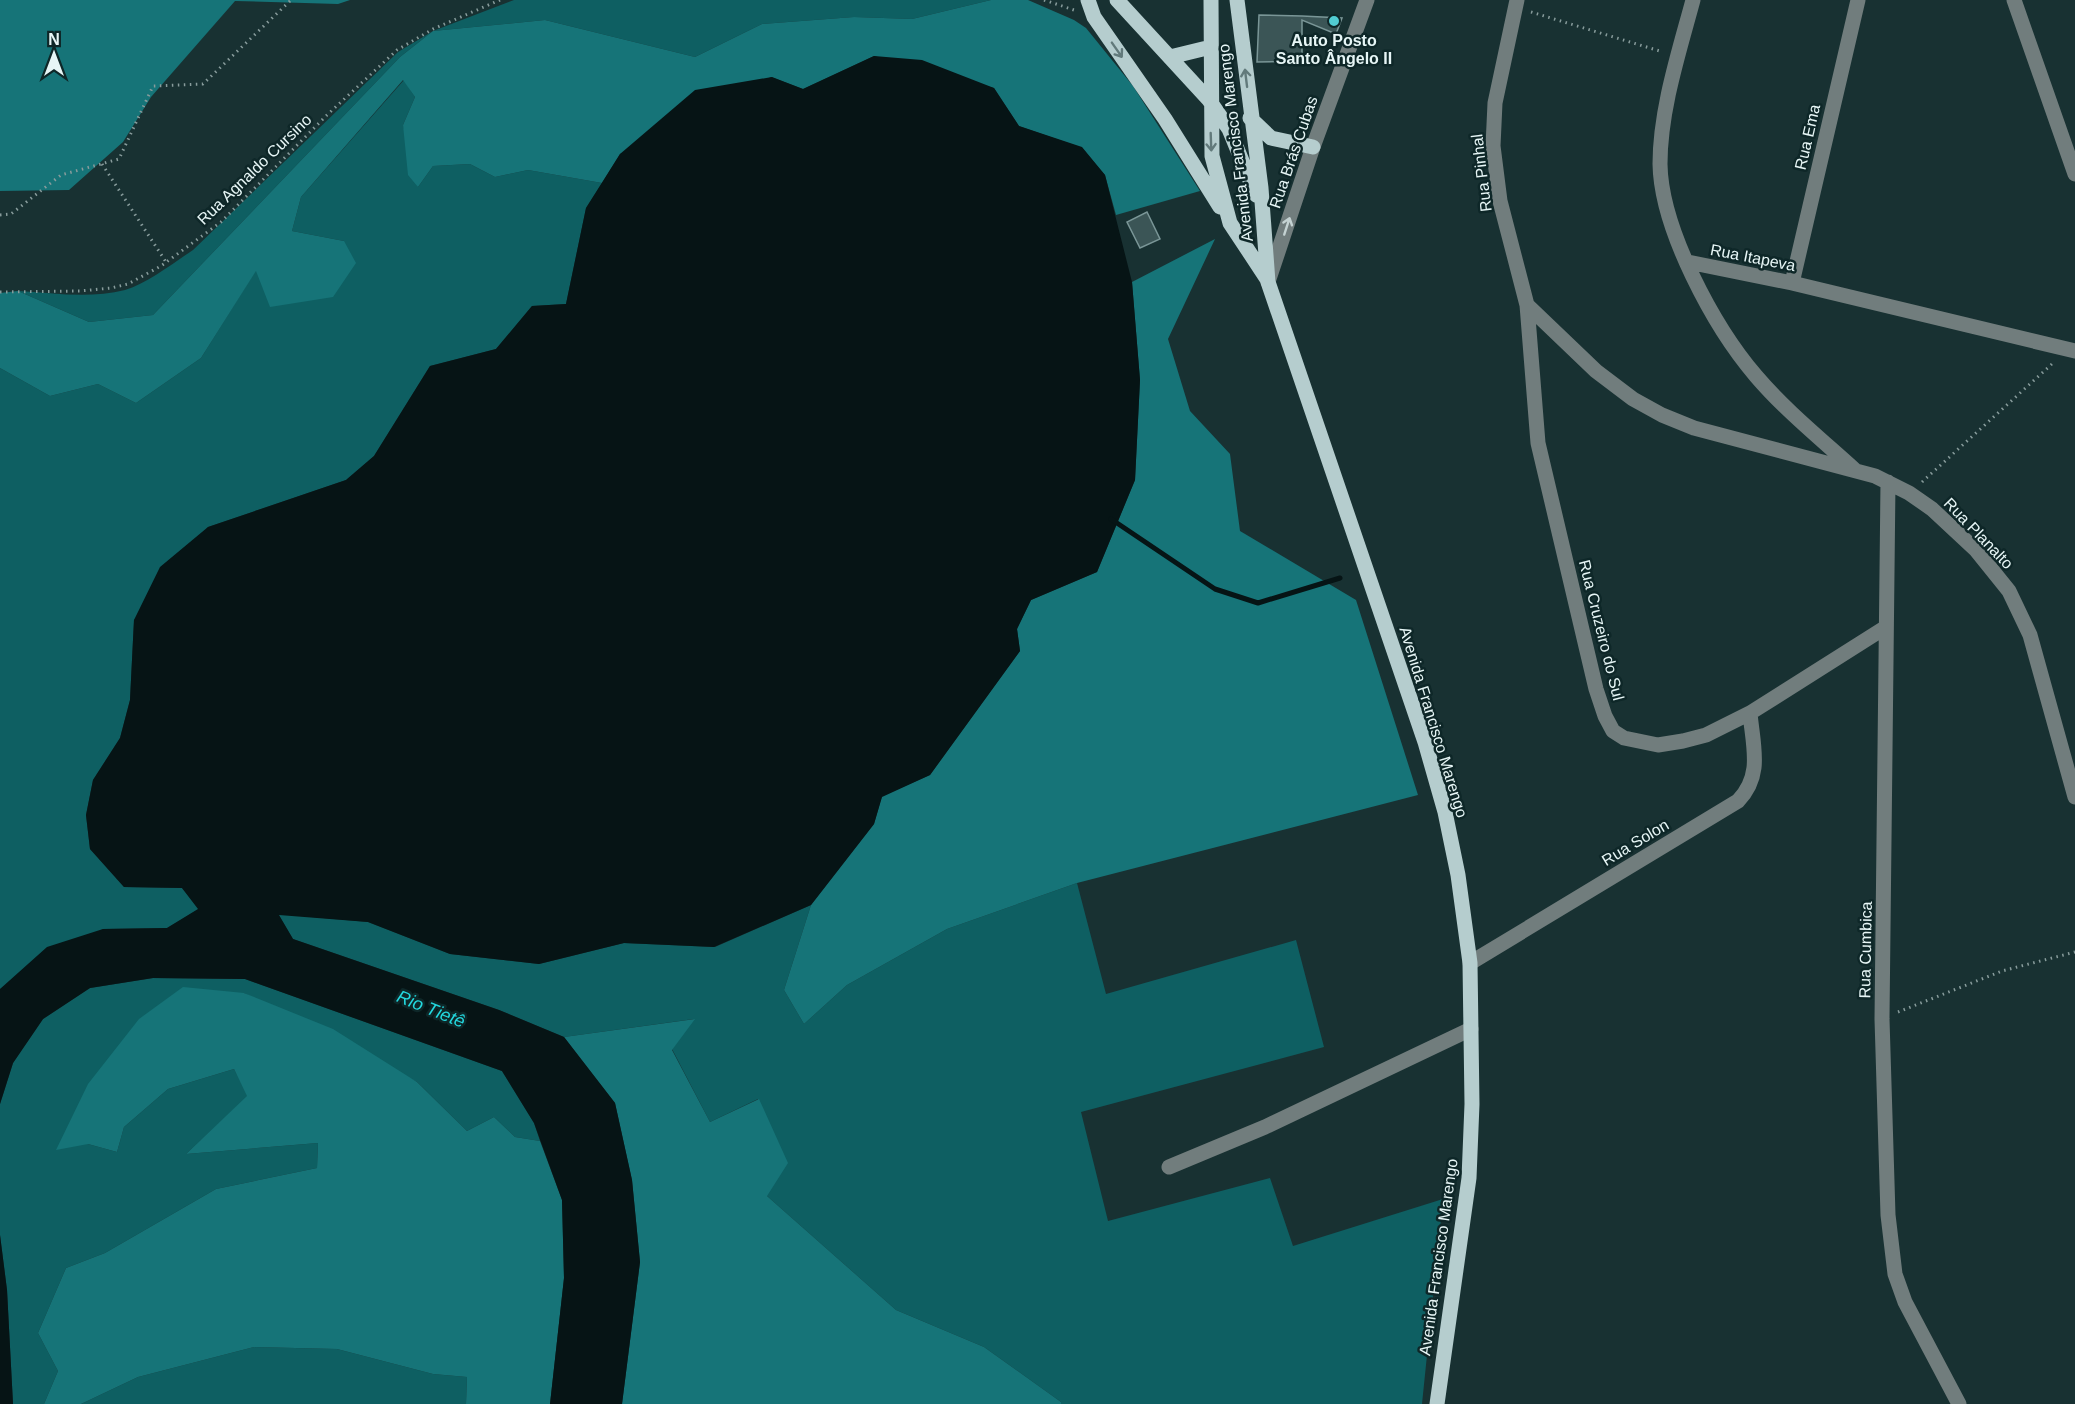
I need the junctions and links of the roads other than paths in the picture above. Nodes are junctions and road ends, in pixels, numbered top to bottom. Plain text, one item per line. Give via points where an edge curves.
1 (1088, 0) edge
2 (1117, 0) edge
3 (1211, 0) edge
4 (1237, 0) edge
5 (1367, 0) edge
6 (1693, 0) edge
7 (1858, 0) edge
8 (2014, 0) edge
9 (1516, 4) edge
10 (1211, 47) junction
11 (1170, 57) junction
12 (1209, 100) junction
13 (1250, 118) junction
14 (1313, 147) junction
15 (2075, 174) edge
16 (1264, 219) junction
17 (1230, 223) junction
18 (1688, 262) junction
19 (1268, 282) junction
20 (1792, 283) junction
21 (1527, 305) junction
22 (2071, 350) edge
23 (1857, 474) junction
24 (1888, 482) junction
25 (1886, 627) junction
26 (1750, 712) junction
27 (2075, 797) edge
28 (1470, 963) junction
29 (1471, 1029) junction
30 (1169, 1167) dead end
31 (1437, 1404) edge
32 (1959, 1404) edge

1 -> 17 main road via 1094,17 1177,136
2 - 11 main road
3 - 10 main road, Avenida Francisco Marengo
13 -> 4 main road, Avenida Francisco Marengo
5 - 14 street, Rua Brás Cubas
6 - 18 street, Rua Itapeva via 1662,136 1661,174 1665,207
7 - 20 street, Rua Ema
8 - 15 street
9 - 21 street, Rua Pinhal via 1495,103 1493,146 1500,201
10 - 11 main road
10 - 12 main road, Avenida Francisco Marengo
11 - 12 main road
12 - 16 main road via 1242,156
12 -> 17 main road, Avenida Francisco Marengo via 1212,156
13 - 14 main road via 1271,138
13 - 16 main road, Avenida Francisco Marengo
19 -> 14 street, Rua Brás Cubas
16 - 19 main road, Avenida Francisco Marengo
17 - 19 main road, Avenida Francisco Marengo
18 - 20 street, Rua Itapeva
18 - 23 street, Rua Planalto via 1704,297 1756,376
19 - 28 main road, Avenida Francisco Marengo via 1425,742 1458,875
20 - 22 street, Rua Itapeva
21 - 23 street via 1596,371 1662,415 1694,428
21 - 26 street, Rua Cruzeiro do Sul via 1538,443 1587,655 1613,731 1624,738 1658,744 1706,735
23 - 24 street, Rua Planalto
24 - 25 street, Rua Cumbica
24 - 27 street, Rua Planalto via 1932,509 1976,550 2009,591 2030,635
25 - 26 street, Rua Cruzeiro do Sul
25 - 32 street, Rua Cumbica via 1882,1018 1888,1215 1895,1274 1905,1302
26 - 28 street, Rua Solon via 1754,778 1738,801
28 - 29 main road, Avenida Francisco Marengo
29 - 30 street
29 - 31 main road, Avenida Francisco Marengo via 1469,1178

